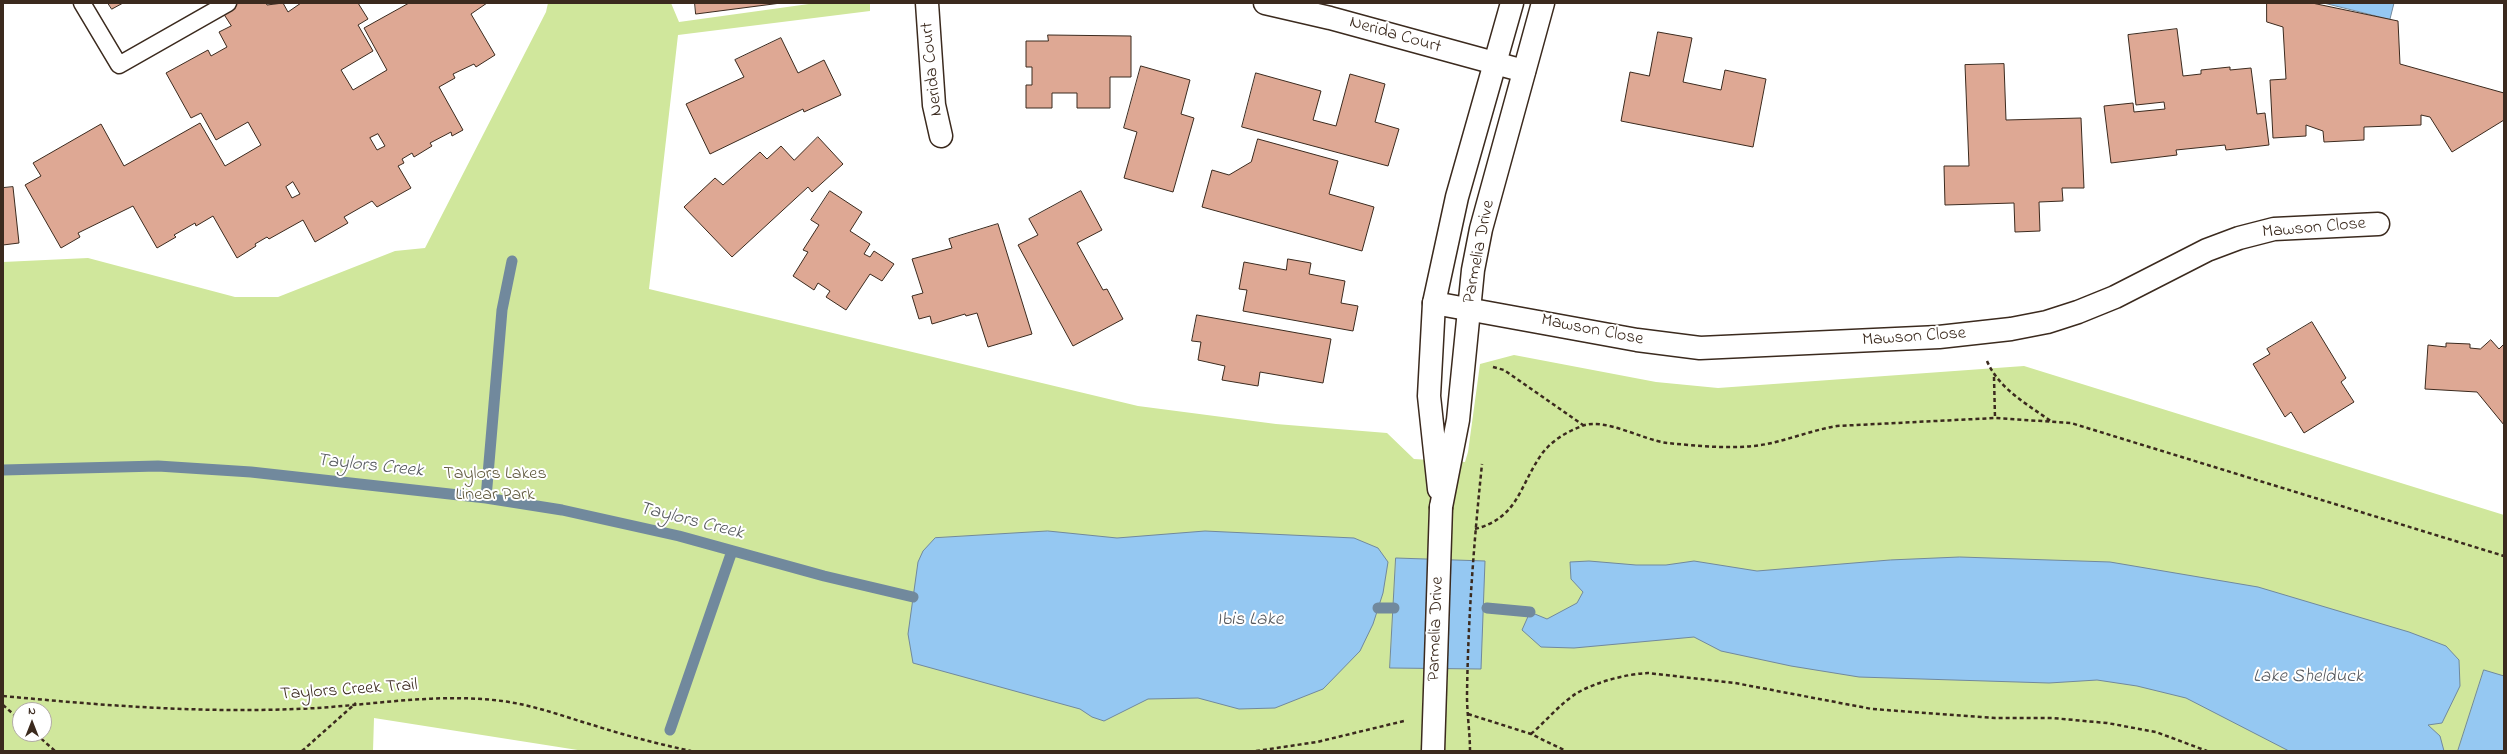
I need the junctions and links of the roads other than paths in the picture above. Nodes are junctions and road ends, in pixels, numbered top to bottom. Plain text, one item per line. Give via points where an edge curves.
1 (82, 3) edge
2 (228, 3) edge
3 (927, 3) edge
4 (1265, 3) edge
5 (1512, 3) edge
6 (1543, 3) edge
7 (1495, 63) junction
8 (1524, 71) junction
9 (941, 136) dead end
10 (2378, 224) dead end
11 (1434, 303) junction
12 (1469, 309) junction
13 (1441, 507) junction
14 (1433, 751) edge

1 - 2 lane via 119,65
3 - 9 street, Nerida Court via 934,105
4 - 7 street, Nerida Court
5 - 7 street, Parmelia Drive
6 - 8 street, Parmelia Drive
7 - 8 street, Nerida Court
7 - 11 street, Parmelia Drive via 1456,197
8 - 12 street, Parmelia Drive via 1481,229
10 - 12 street, Mawson Close via 2274,229 2239,238 2207,250 2115,297 2078,312 2047,322 1980,333 1884,341 1700,348 1638,340
11 - 12 street, Mawson Close
11 - 13 street, Parmelia Drive via 1429,389 1432,440
12 - 13 street, Parmelia Drive via 1455,439
13 - 14 street, Parmelia Drive, bridge

